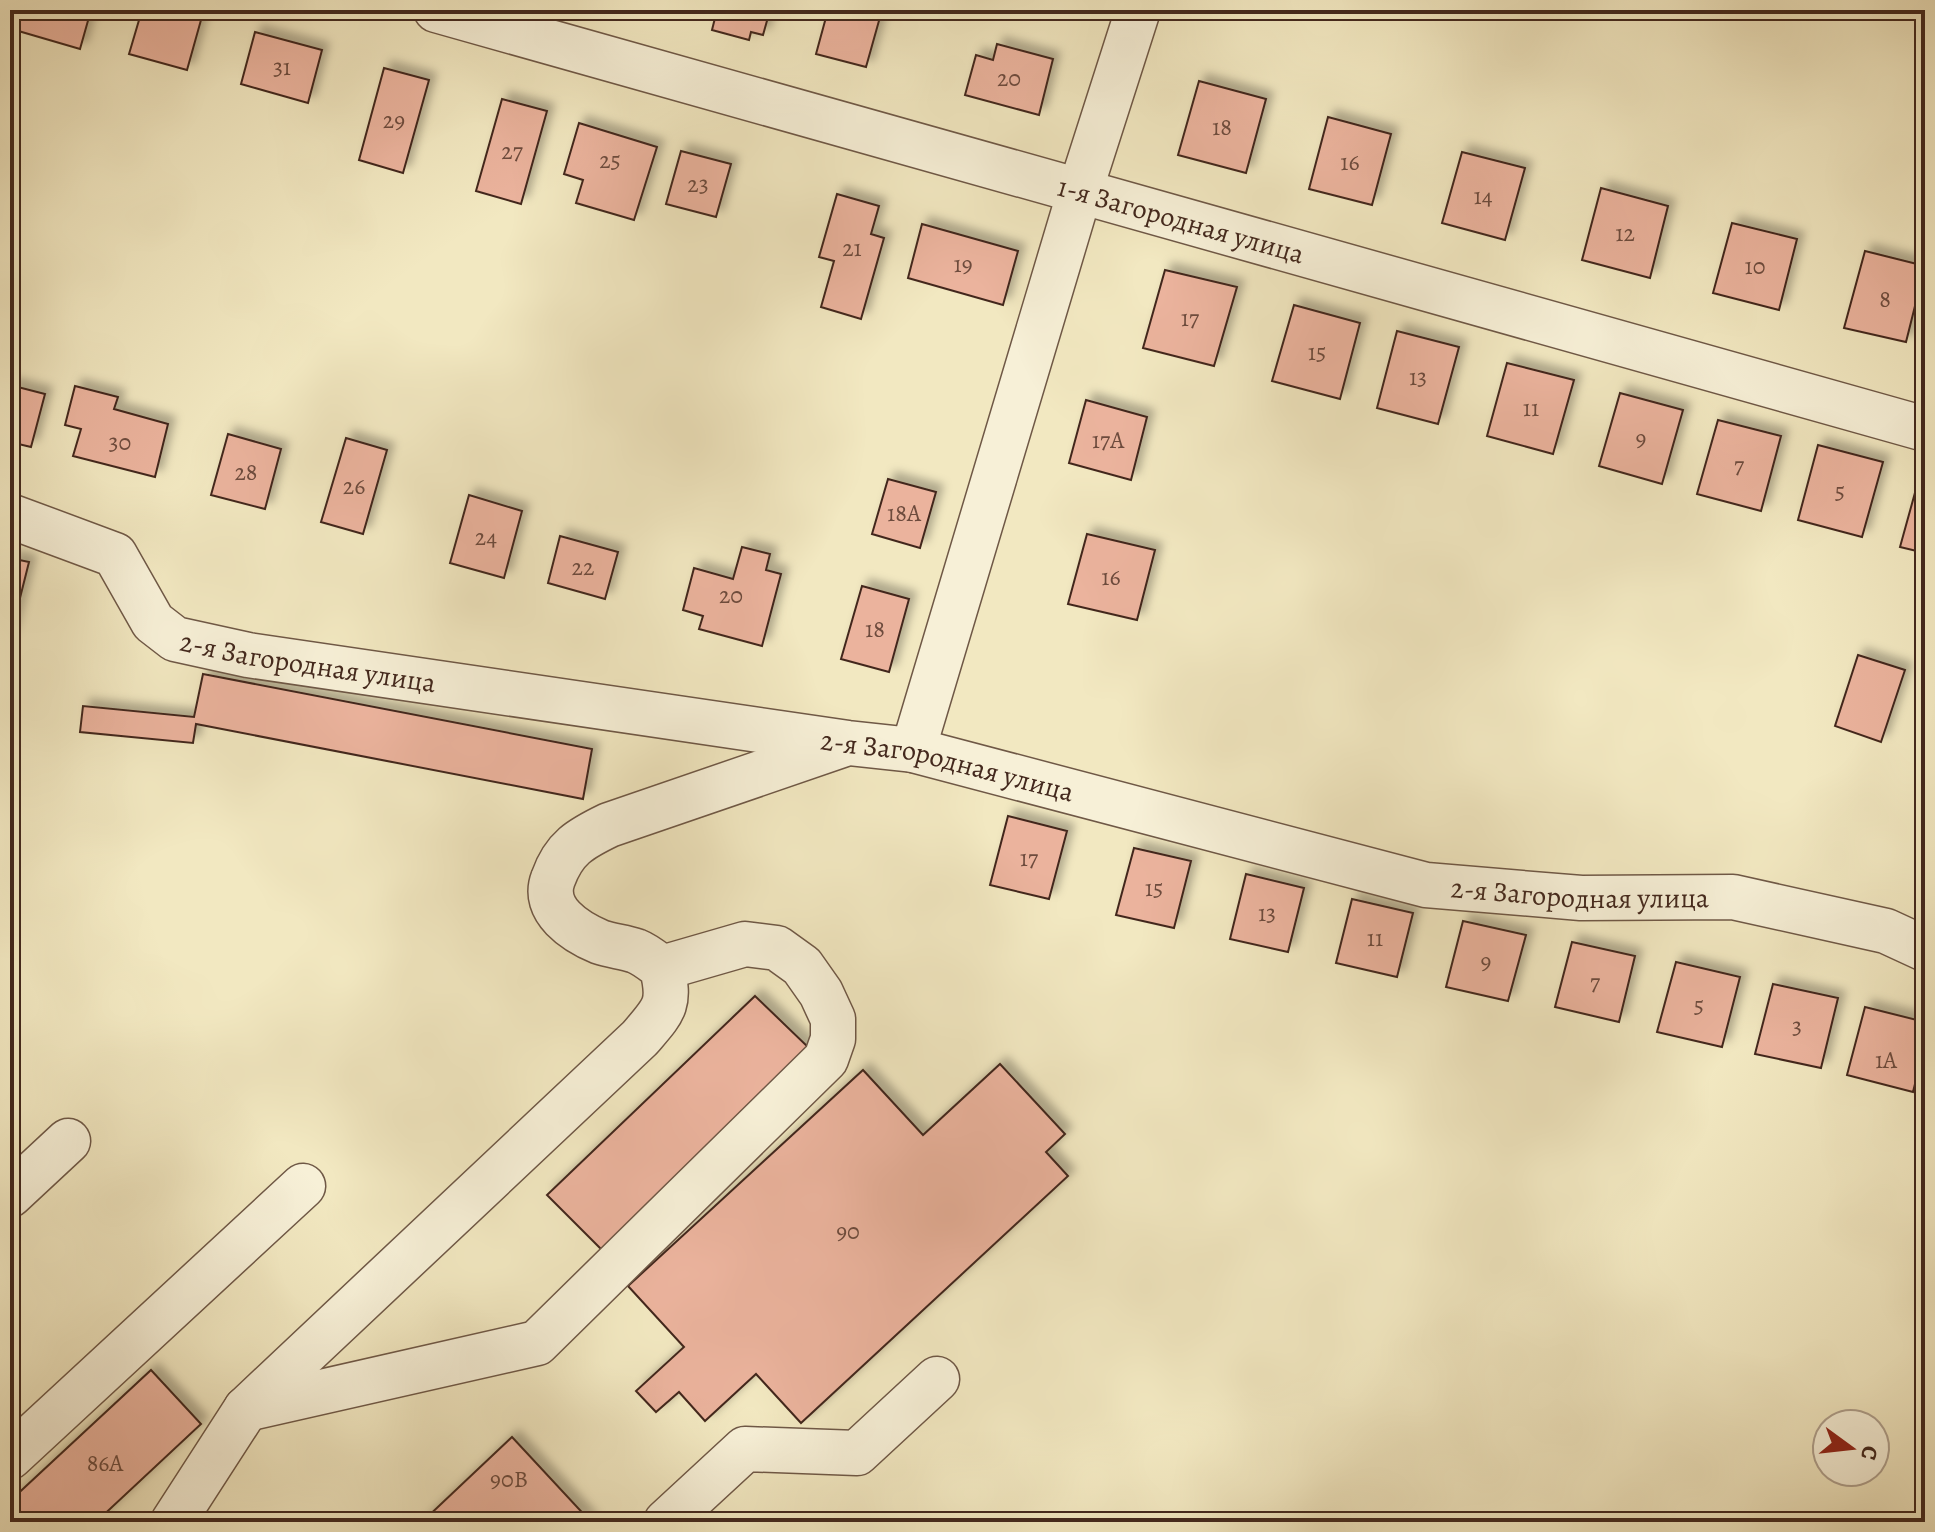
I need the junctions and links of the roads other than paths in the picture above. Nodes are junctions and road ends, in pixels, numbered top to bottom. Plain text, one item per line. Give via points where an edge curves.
1 (436, 10) edge
2 (1138, 10) edge
3 (1080, 191) junction
4 (1925, 429) edge
5 (10, 516) edge
6 (848, 743) junction
7 (913, 750) junction
8 (1925, 949) edge
9 (662, 968) junction
10 (68, 1141) dead end
11 (303, 1186) dead end
12 (10, 1195) edge
13 (937, 1379) dead end
14 (246, 1409) junction
15 (10, 1457) edge
16 (173, 1522) edge
17 (666, 1522) edge

1 - 3 street, 1-я Загородная улица
2 - 3 street
3 - 4 street, 1-я Загородная улица
3 - 7 street
5 - 6 street, 2-я Загородная улица via 115,555 153,622 175,639 248,655
6 - 7 street, 2-я Загородная улица
6 - 9 street via 609,825 579,840 559,862 550,885 552,904 566,923 599,941 640,952
7 - 8 street, 2-я Загородная улица via 1426,885 1581,898 1733,897 1886,931
9 - 14 street via 668,992 661,1013 640,1038
9 - 14 street via 745,944 777,948 802,966 833,1019 826,1059 537,1343
10 - 12 street
11 - 15 street
13 - 17 street via 857,1453 745,1449
14 - 16 street

